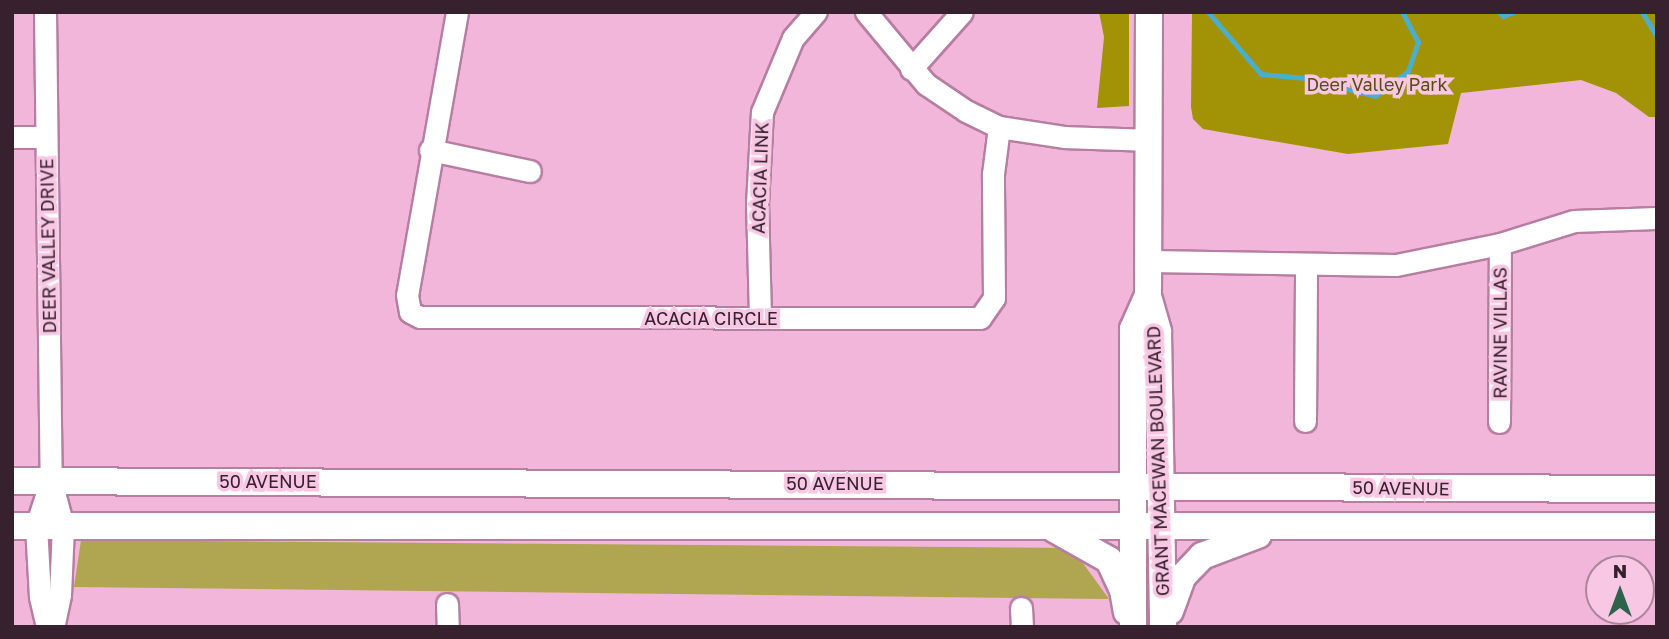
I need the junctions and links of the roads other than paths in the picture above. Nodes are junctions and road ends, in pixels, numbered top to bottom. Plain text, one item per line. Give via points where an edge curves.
1 (45, 12) edge
2 (457, 12) edge
3 (816, 12) edge
4 (866, 12) edge
5 (962, 12) edge
6 (1149, 12) edge
7 (911, 69) junction
8 (999, 127) junction
9 (12, 137) edge
10 (44, 137) junction
11 (1149, 140) junction
12 (430, 150) junction
13 (530, 171) dead end
14 (1657, 218) edge
15 (1500, 244) junction
16 (1149, 261) junction
17 (1306, 264) junction
18 (1148, 296) junction
19 (760, 317) junction
20 (1305, 421) dead end
21 (1499, 422) dead end
22 (12, 481) edge
23 (51, 481) junction
24 (1163, 484) junction
25 (1135, 485) junction
26 (1657, 489) edge
27 (1046, 525) junction
28 (1135, 525) junction
29 (24, 526) edge
30 (63, 526) junction
31 (1163, 526) junction
32 (1296, 526) junction
33 (1657, 526) edge
34 (447, 604) dead end
35 (47, 627) edge
36 (53, 627) edge
37 (448, 627) edge
38 (1131, 627) edge
39 (1165, 627) edge

1 - 10 street, DEER VALLEY DRIVE
2 - 12 street, ACACIA CIRCLE
3 - 19 street, ACACIA LINK via 793,38 762,112 757,204
4 - 7 street
5 - 7 street
6 - 11 main road, GRANT MACEWAN BOULEVARD
7 - 8 street via 945,99
8 - 11 street via 1065,137
8 - 19 street, ACACIA CIRCLE via 993,174 994,298 981,318
9 - 10 street
10 - 23 street, DEER VALLEY DRIVE
11 - 16 main road, GRANT MACEWAN BOULEVARD
12 - 13 street
12 - 19 street, ACACIA CIRCLE via 407,295 410,312 432,319
14 - 15 street, RAVINE VILLAS via 1592,218
15 - 17 street, RAVINE VILLAS via 1396,265
15 - 21 street, RAVINE VILLAS
16 - 17 street, RAVINE VILLAS
16 - 18 main road, GRANT MACEWAN BOULEVARD
17 - 20 street
18 - 24 main road, GRANT MACEWAN BOULEVARD via 1158,332
18 - 25 main road, GRANT MACEWAN BOULEVARD via 1133,329
22 - 23 main road, 50 AVENUE
23 - 25 main road, 50 AVENUE
23 - 29 street
23 - 30 street
24 - 25 main road, 50 AVENUE
24 - 26 main road, 50 AVENUE
24 - 31 main road, GRANT MACEWAN BOULEVARD
25 - 28 main road, GRANT MACEWAN BOULEVARD
27 - 28 main road
27 - 30 main road
27 - 38 main road via 1109,560 1123,590
28 - 31 main road
28 - 38 main road, GRANT MACEWAN BOULEVARD
29 - 30 main road
29 - 35 street
30 - 36 street via 60,595
31 - 32 main road
31 - 39 main road, GRANT MACEWAN BOULEVARD
32 - 33 main road
32 - 39 main road via 1229,543 1202,556 1175,588
34 - 37 street

